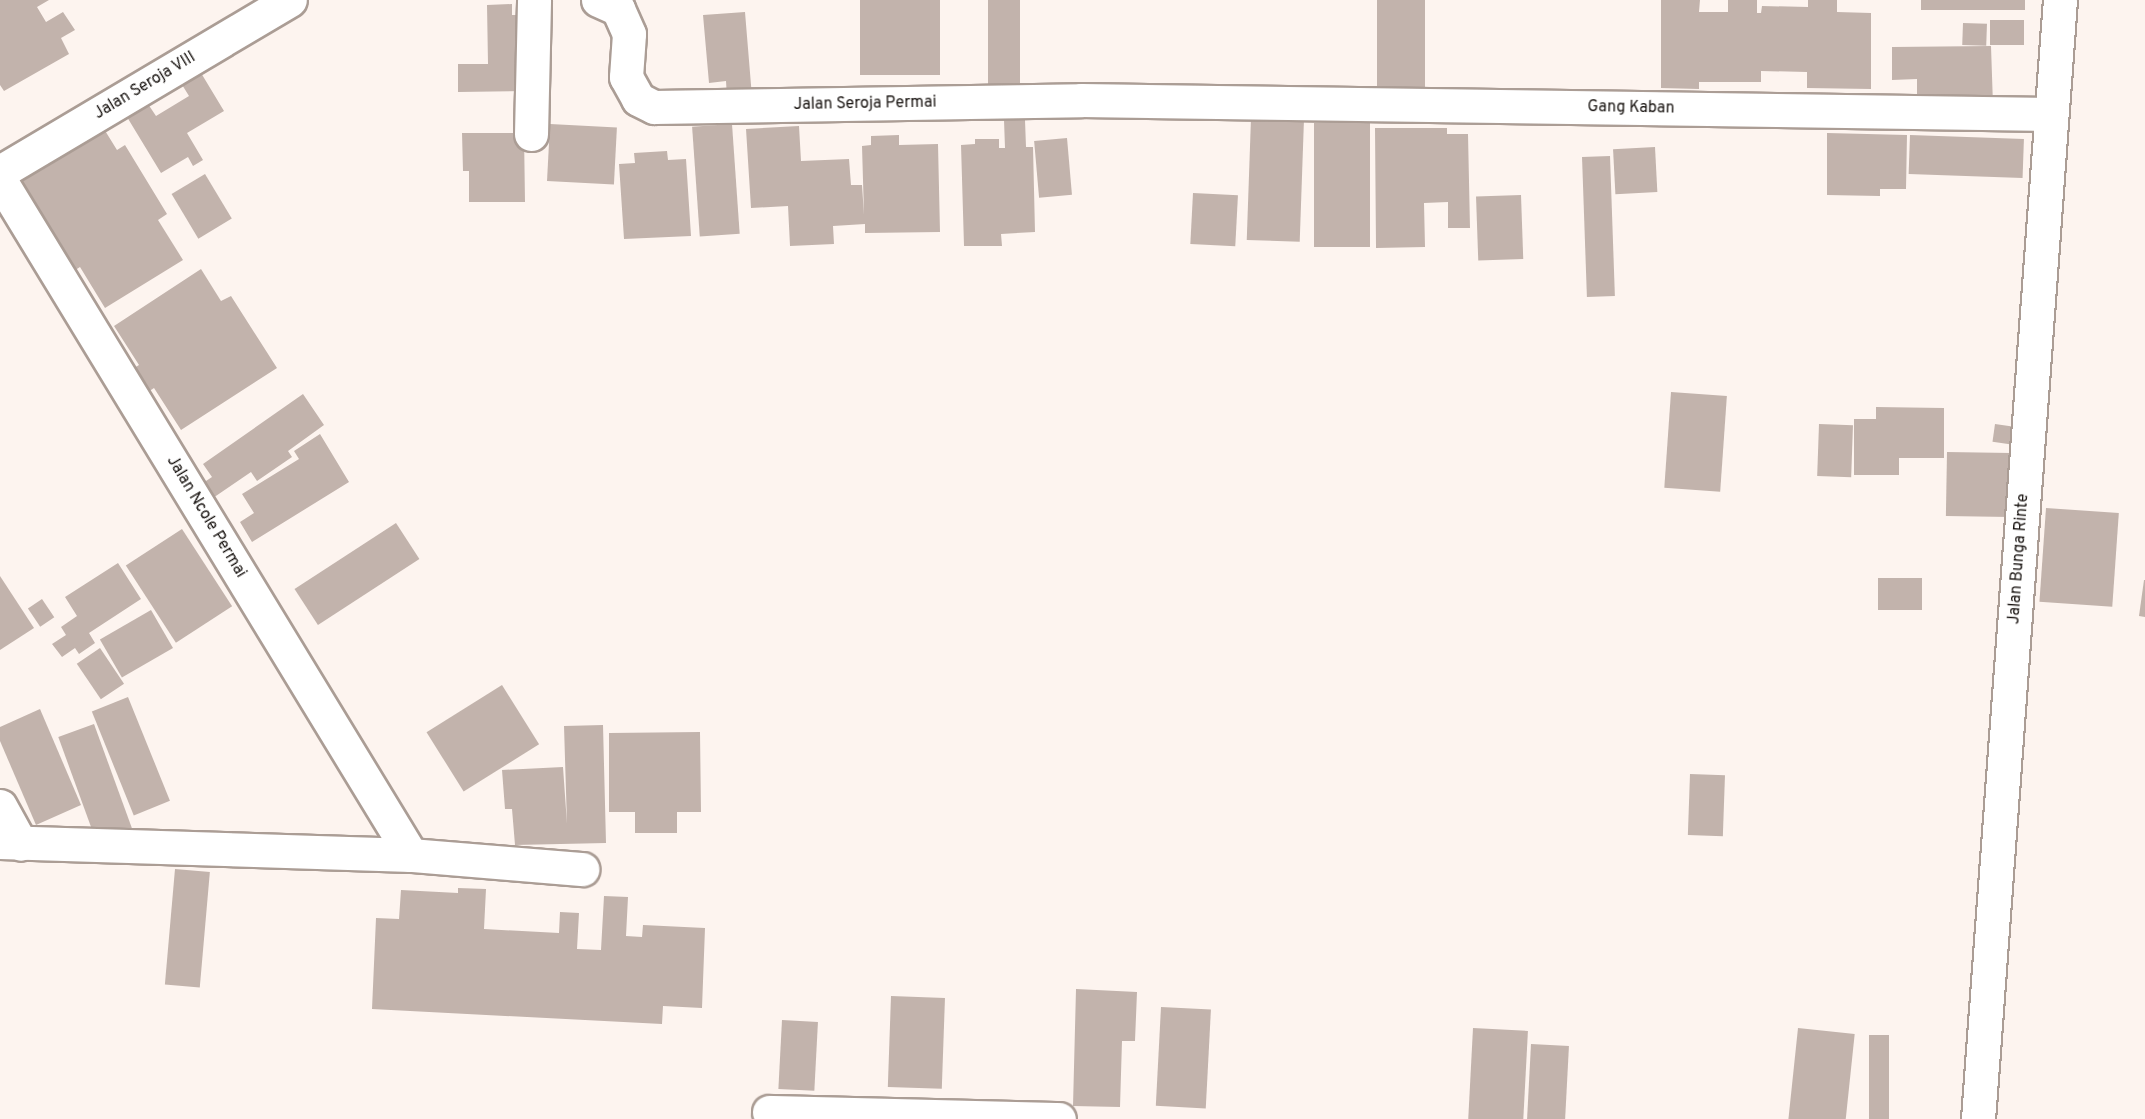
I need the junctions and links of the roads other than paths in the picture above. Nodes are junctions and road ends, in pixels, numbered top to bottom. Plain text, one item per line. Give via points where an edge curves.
1 (290, 0) edge
2 (534, 0) edge
3 (598, 0) edge
4 (2060, 0) edge
5 (1211, 102) joint
6 (2051, 114) junction
7 (531, 134) dead end
8 (0, 172) edge
9 (0, 180) edge
10 (0, 806) edge
11 (11, 843) edge
12 (411, 855) junction
13 (582, 869) dead end
14 (769, 1112) dead end
15 (1059, 1119) edge
16 (1978, 1119) edge

1 - 8 street, Jalan Seroja VIII
2 - 7 street
3 - 5 street, Jalan Seroja Permai via 618,9 629,34 626,77 638,99 654,107 1081,100
4 - 6 street, Jalan Bunga Rinte
5 - 6 street, Gang Kaban
6 - 16 street, Jalan Bunga Rinte
9 - 12 street, Jalan Ncole Permai
10 - 11 street
11 - 12 street
12 - 13 street
14 - 15 street

